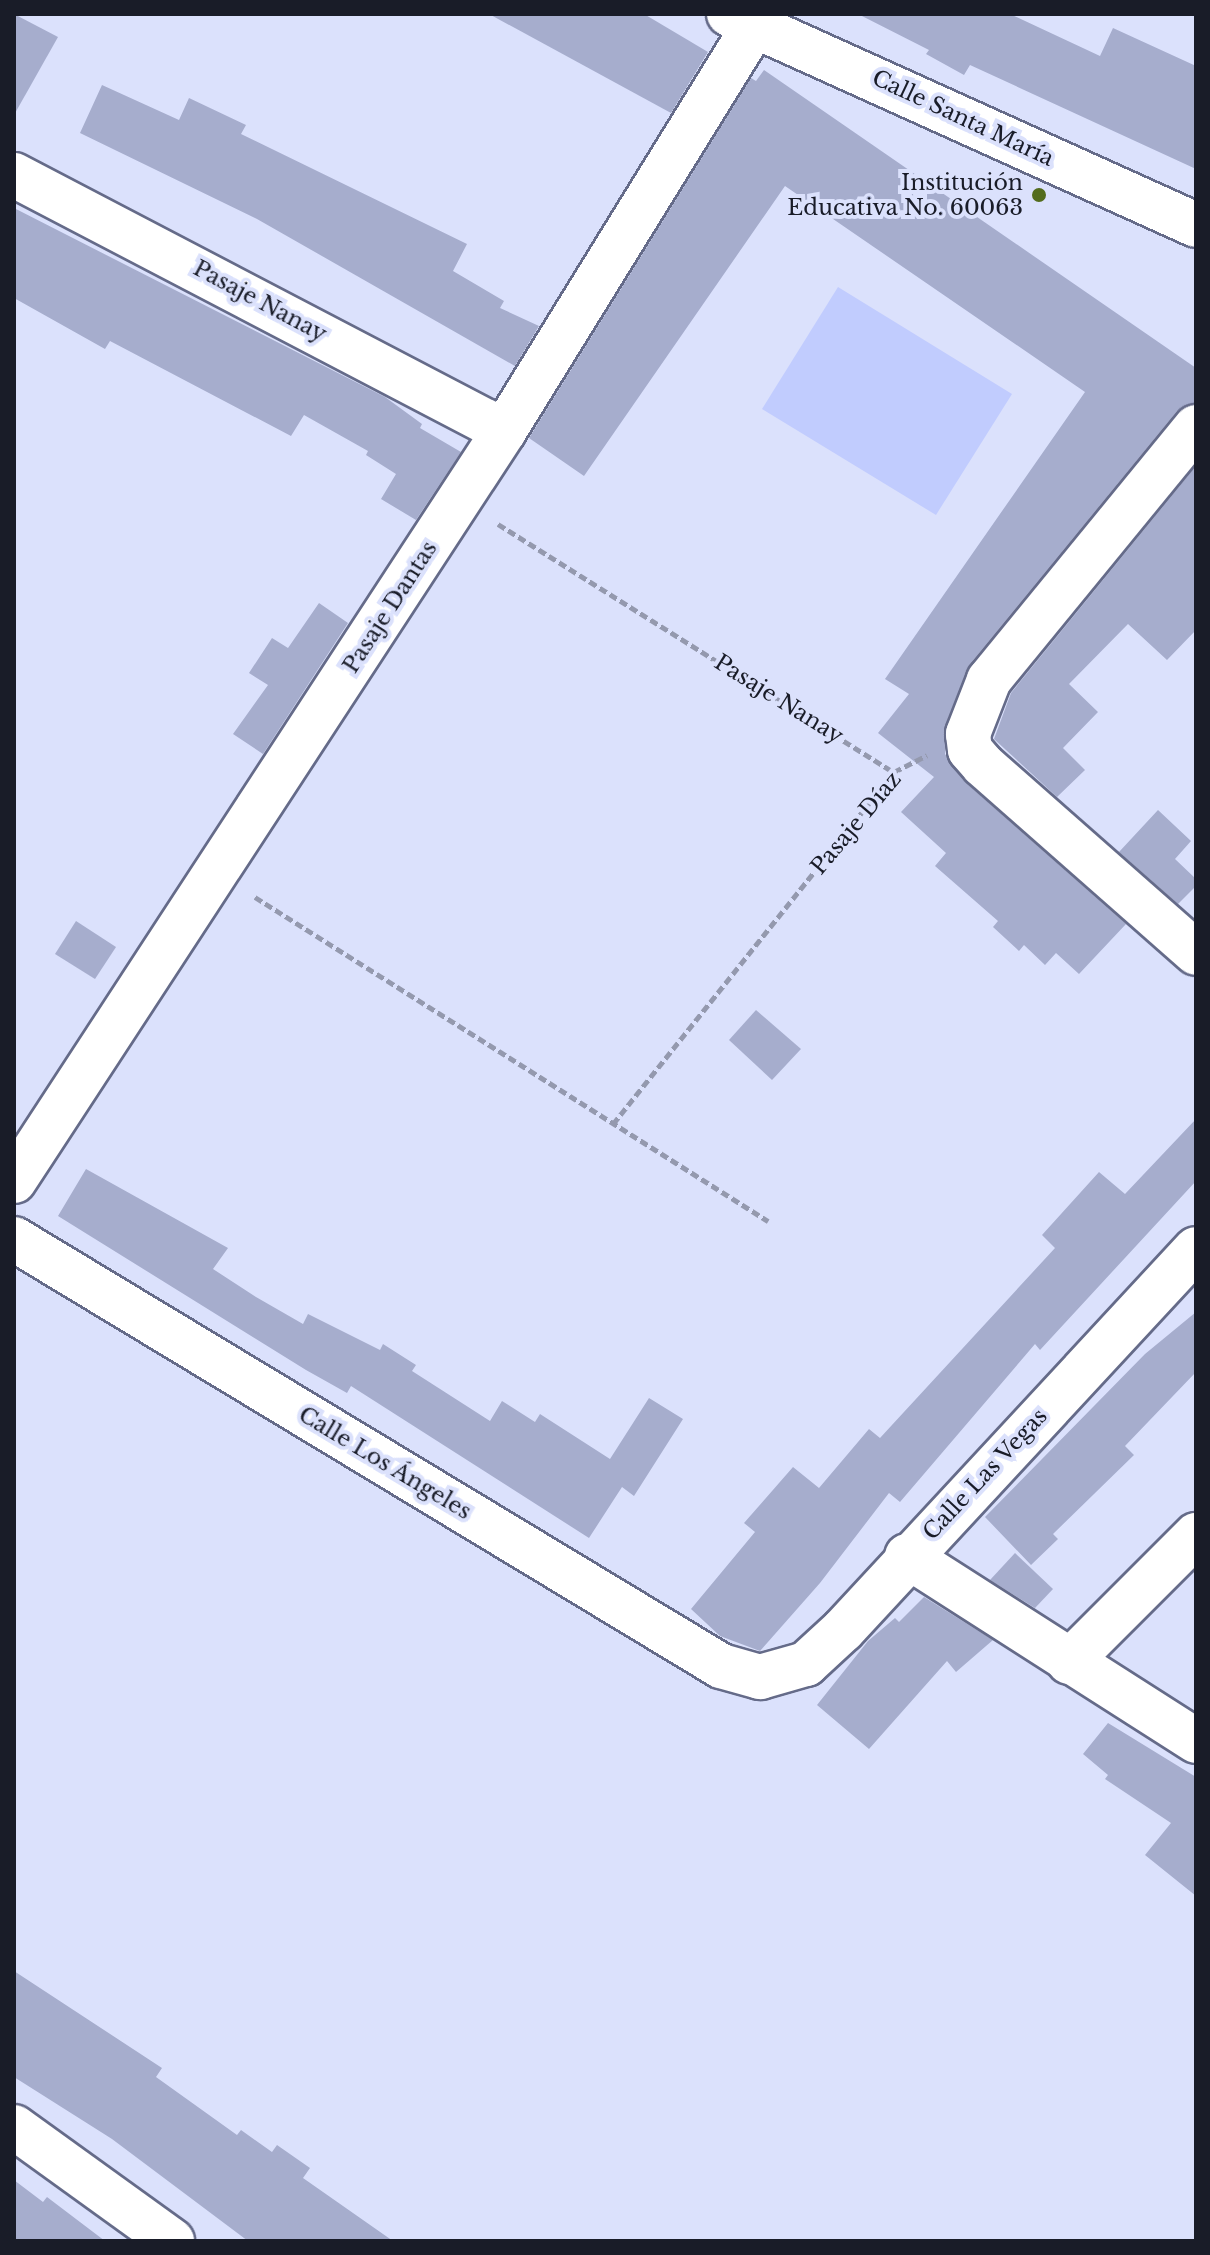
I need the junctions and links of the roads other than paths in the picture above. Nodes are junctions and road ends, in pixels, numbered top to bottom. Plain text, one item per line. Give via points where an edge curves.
1 (742, 19) edge
2 (14, 175) edge
3 (1196, 225) edge
4 (1196, 427) edge
5 (504, 431) junction
6 (1196, 953) edge
7 (14, 1181) edge
8 (14, 1239) edge
9 (1196, 1249) edge
10 (1196, 1535) edge
11 (907, 1556) junction
12 (1069, 1662) junction
13 (760, 1677) joint
14 (1196, 1741) edge
15 (14, 2127) edge
16 (172, 2241) edge

1 - 3 street, Calle Santa María
1 - 5 street, Pasaje Dantas
2 - 5 street, Pasaje Nanay
4 - 6 street via 989,680 968,734 970,750 983,765
5 - 7 street, Pasaje Dantas
8 - 13 street, Calle Los Ángeles via 721,1666
9 - 11 street, Calle Las Vegas
10 - 12 street
11 - 12 street
11 - 13 street, Calle Las Vegas via 806,1664
12 - 14 street
15 - 16 street

